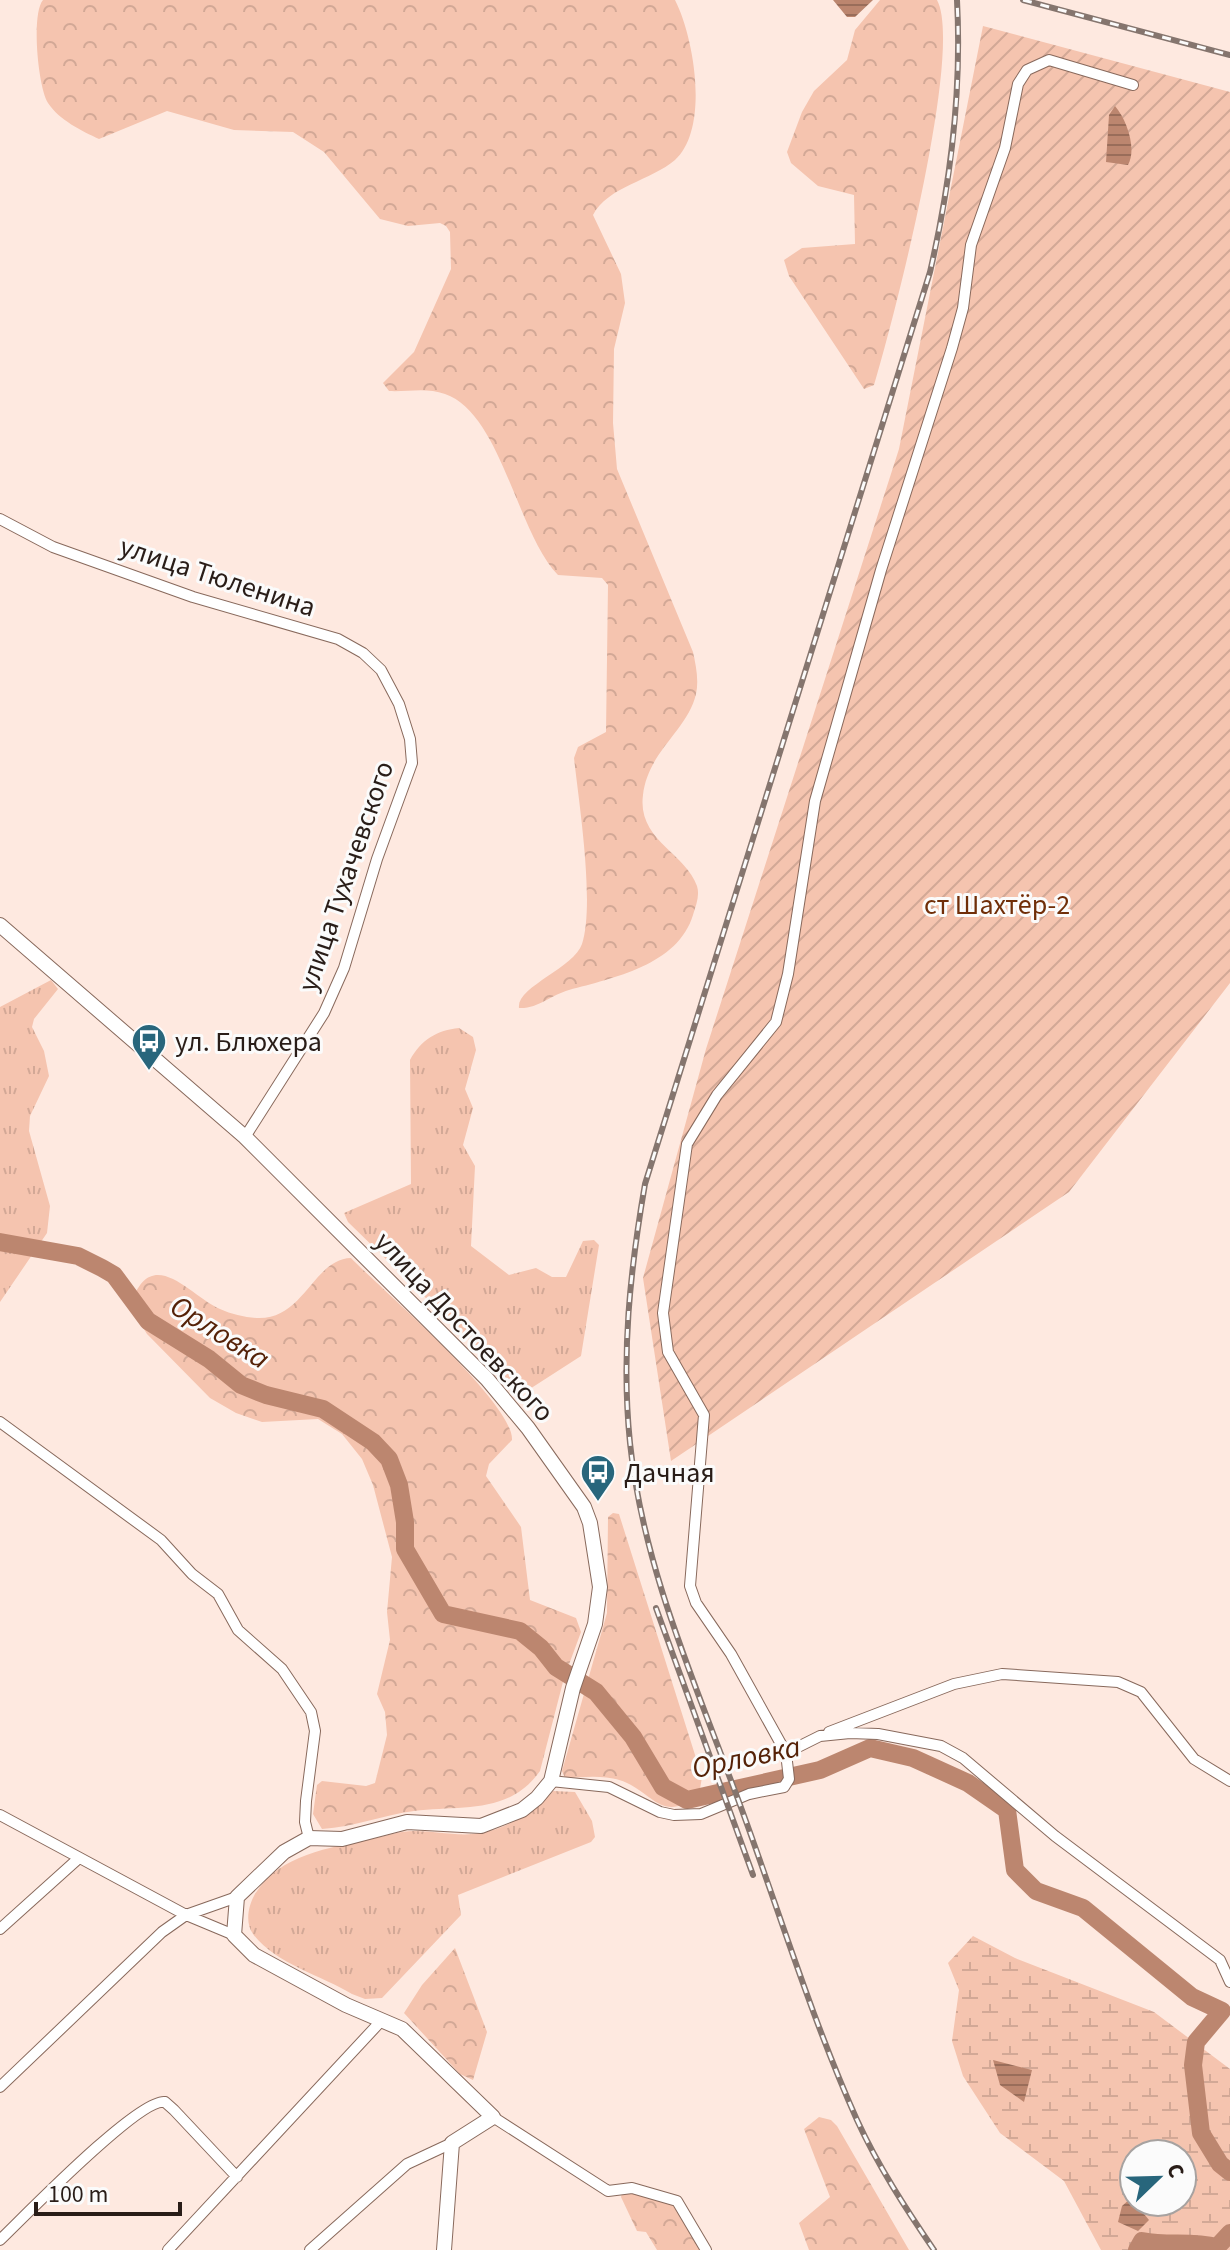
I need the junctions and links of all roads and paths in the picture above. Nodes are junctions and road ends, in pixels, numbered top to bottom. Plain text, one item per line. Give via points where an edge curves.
1 (1133, 85) dead end
2 (0, 519) edge
3 (399, 704) joint
4 (0, 925) edge
5 (245, 1137) junction
6 (0, 1422) edge
7 (820, 1736) junction
8 (786, 1753) junction
9 (551, 1781) junction
10 (1230, 1781) edge
11 (0, 1815) edge
12 (309, 1838) junction
13 (79, 1858) junction
14 (237, 1897) junction
15 (186, 1915) junction
16 (0, 1929) edge
17 (234, 1935) junction
18 (1230, 1982) edge
19 (382, 2020) junction
20 (0, 2087) edge
21 (493, 2117) junction
22 (452, 2143) junction
23 (237, 2177) junction
24 (0, 2240) edge
25 (168, 2250) edge
26 (310, 2250) edge
27 (444, 2250) edge
28 (706, 2250) edge

1 - 8 street via 1049,60 1027,70 1018,84 1005,148 971,245 952,348 815,801 776,1022 697,1125 684,1160 663,1313 668,1352 704,1415 690,1586
2 - 3 street, улица Тюленина via 53,547 193,597 338,639 381,670
3 - 5 street, улица Тухачевского via 412,763 349,955 324,1013
4 - 5 main road, улица Достоевского
5 - 9 main road, улица Достоевского via 487,1379 584,1507 600,1587 595,1624
6 - 12 street via 161,1540 218,1594 238,1630 282,1669 311,1712 315,1731 306,1801
7 - 8 street
7 - 10 street via 914,1697 1002,1674 1118,1682 1141,1692 1194,1759
7 - 18 street via 878,1734 941,1746 963,1758 1055,1836 1220,1960
8 - 9 street via 789,1774 784,1787 749,1794 701,1814 660,1812 609,1787
9 - 12 main road via 522,1810 481,1826 407,1822 342,1839
11 - 13 street
12 - 14 main road via 284,1852
13 - 15 street
13 - 16 street
14 - 15 street
14 - 17 main road
15 - 17 street
15 - 20 street
17 - 19 main road via 254,1955
19 - 21 main road via 402,2029
19 - 23 street
21 - 22 main road
21 - 28 street via 608,2191 632,2188 677,2201
22 - 26 street via 407,2164
22 - 27 main road
23 - 24 street via 174,2110 165,2102 153,2102 125,2121
23 - 25 street

